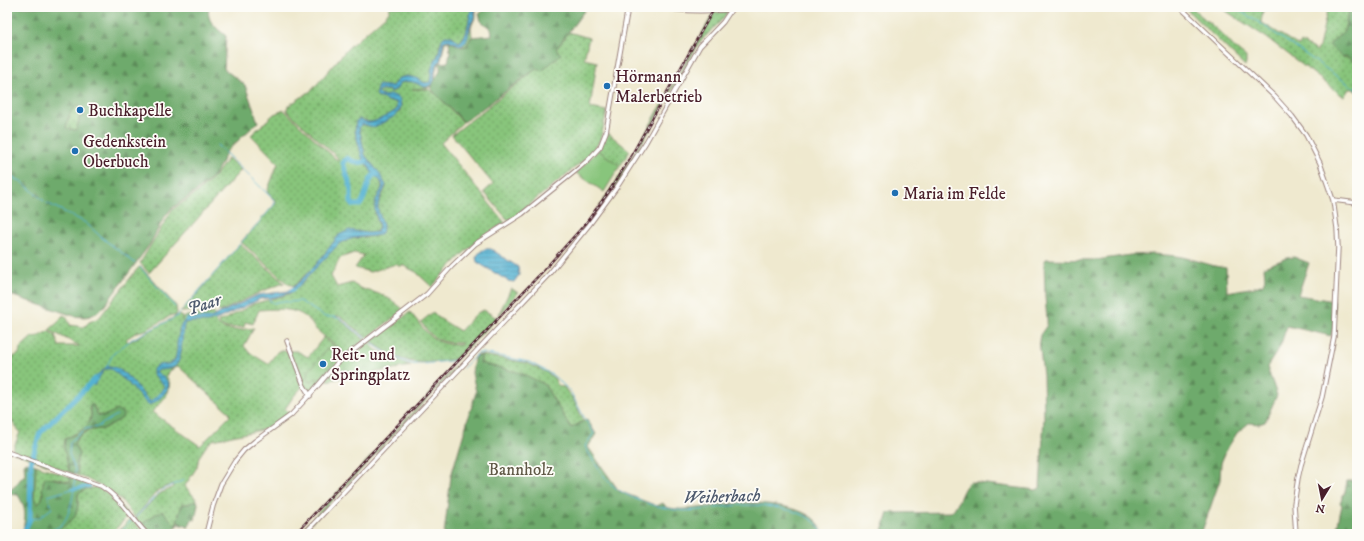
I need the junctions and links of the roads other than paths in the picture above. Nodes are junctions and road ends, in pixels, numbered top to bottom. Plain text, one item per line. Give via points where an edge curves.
1 (628, 7) edge
2 (661, 7) edge
3 (738, 7) edge
4 (1180, 7) edge
5 (733, 8) edge
6 (1332, 200) junction
7 (1357, 203) edge
8 (287, 341) dead end
9 (310, 396) junction
10 (7, 452) edge
11 (148, 534) edge
12 (206, 534) edge
13 (304, 534) edge
14 (1296, 534) edge

1 - 9 street via 606,132 600,147 579,168 522,214 475,244 433,288 337,362
2 - 5 street via 688,10
3 - 5 street
4 - 6 street via 1292,116 1306,135 1320,163
5 - 13 street via 700,46 631,166 576,241
6 - 7 street
6 - 14 street via 1338,247 1334,337 1322,397 1298,478 1294,504
8 - 9 street
9 - 12 street via 291,415 244,450 235,461 221,484
10 - 11 street via 101,486 123,505

